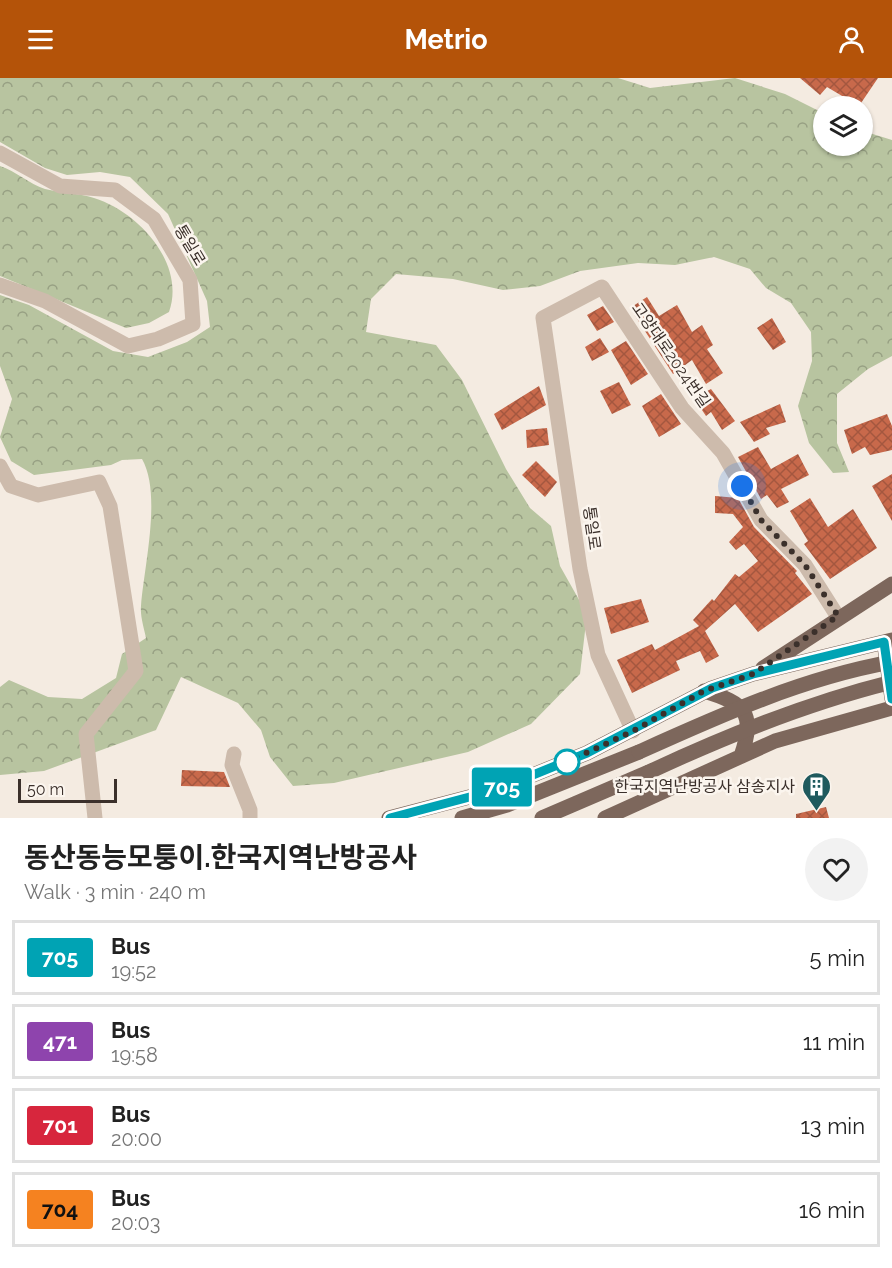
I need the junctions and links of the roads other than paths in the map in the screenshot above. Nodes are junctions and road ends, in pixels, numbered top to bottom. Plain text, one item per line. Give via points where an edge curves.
1 (0, 153) edge
2 (0, 285) edge
3 (602, 287) joint
4 (0, 466) edge
5 (892, 584) edge
6 (838, 616) junction
7 (889, 638) edge
8 (892, 662) edge
9 (753, 674) junction
10 (892, 682) edge
11 (704, 691) junction
12 (892, 699) edge
13 (892, 708) edge
14 (633, 731) junction
15 (234, 754) dead end
16 (741, 756) junction
17 (95, 818) edge
18 (250, 818) edge
19 (389, 818) edge
20 (462, 818) edge
21 (542, 818) edge
22 (605, 818) edge

1 - 2 street, 통일로 via 60,186 115,190 154,219 190,280 193,324 128,346 45,301
3 - 6 street, 고양대로2024번길 via 682,408 723,453 761,520 805,565
3 - 14 street, 통일로 via 543,318 580,569 598,655
4 - 17 street via 11,486 38,495 99,482 110,506 136,671 86,734
5 - 6 main road
6 - 9 main road
7 - 9 main road
7 - 12 main road
8 - 20 main road, bridge via 747,704 584,776
9 - 11 main road
10 - 21 main road, bridge via 770,718
11 - 14 main road
11 - 16 main road via 732,699 745,717 748,735
13 - 16 main road via 775,741
14 - 19 main road via 496,790
15 - 18 street via 232,765
16 - 22 main road

